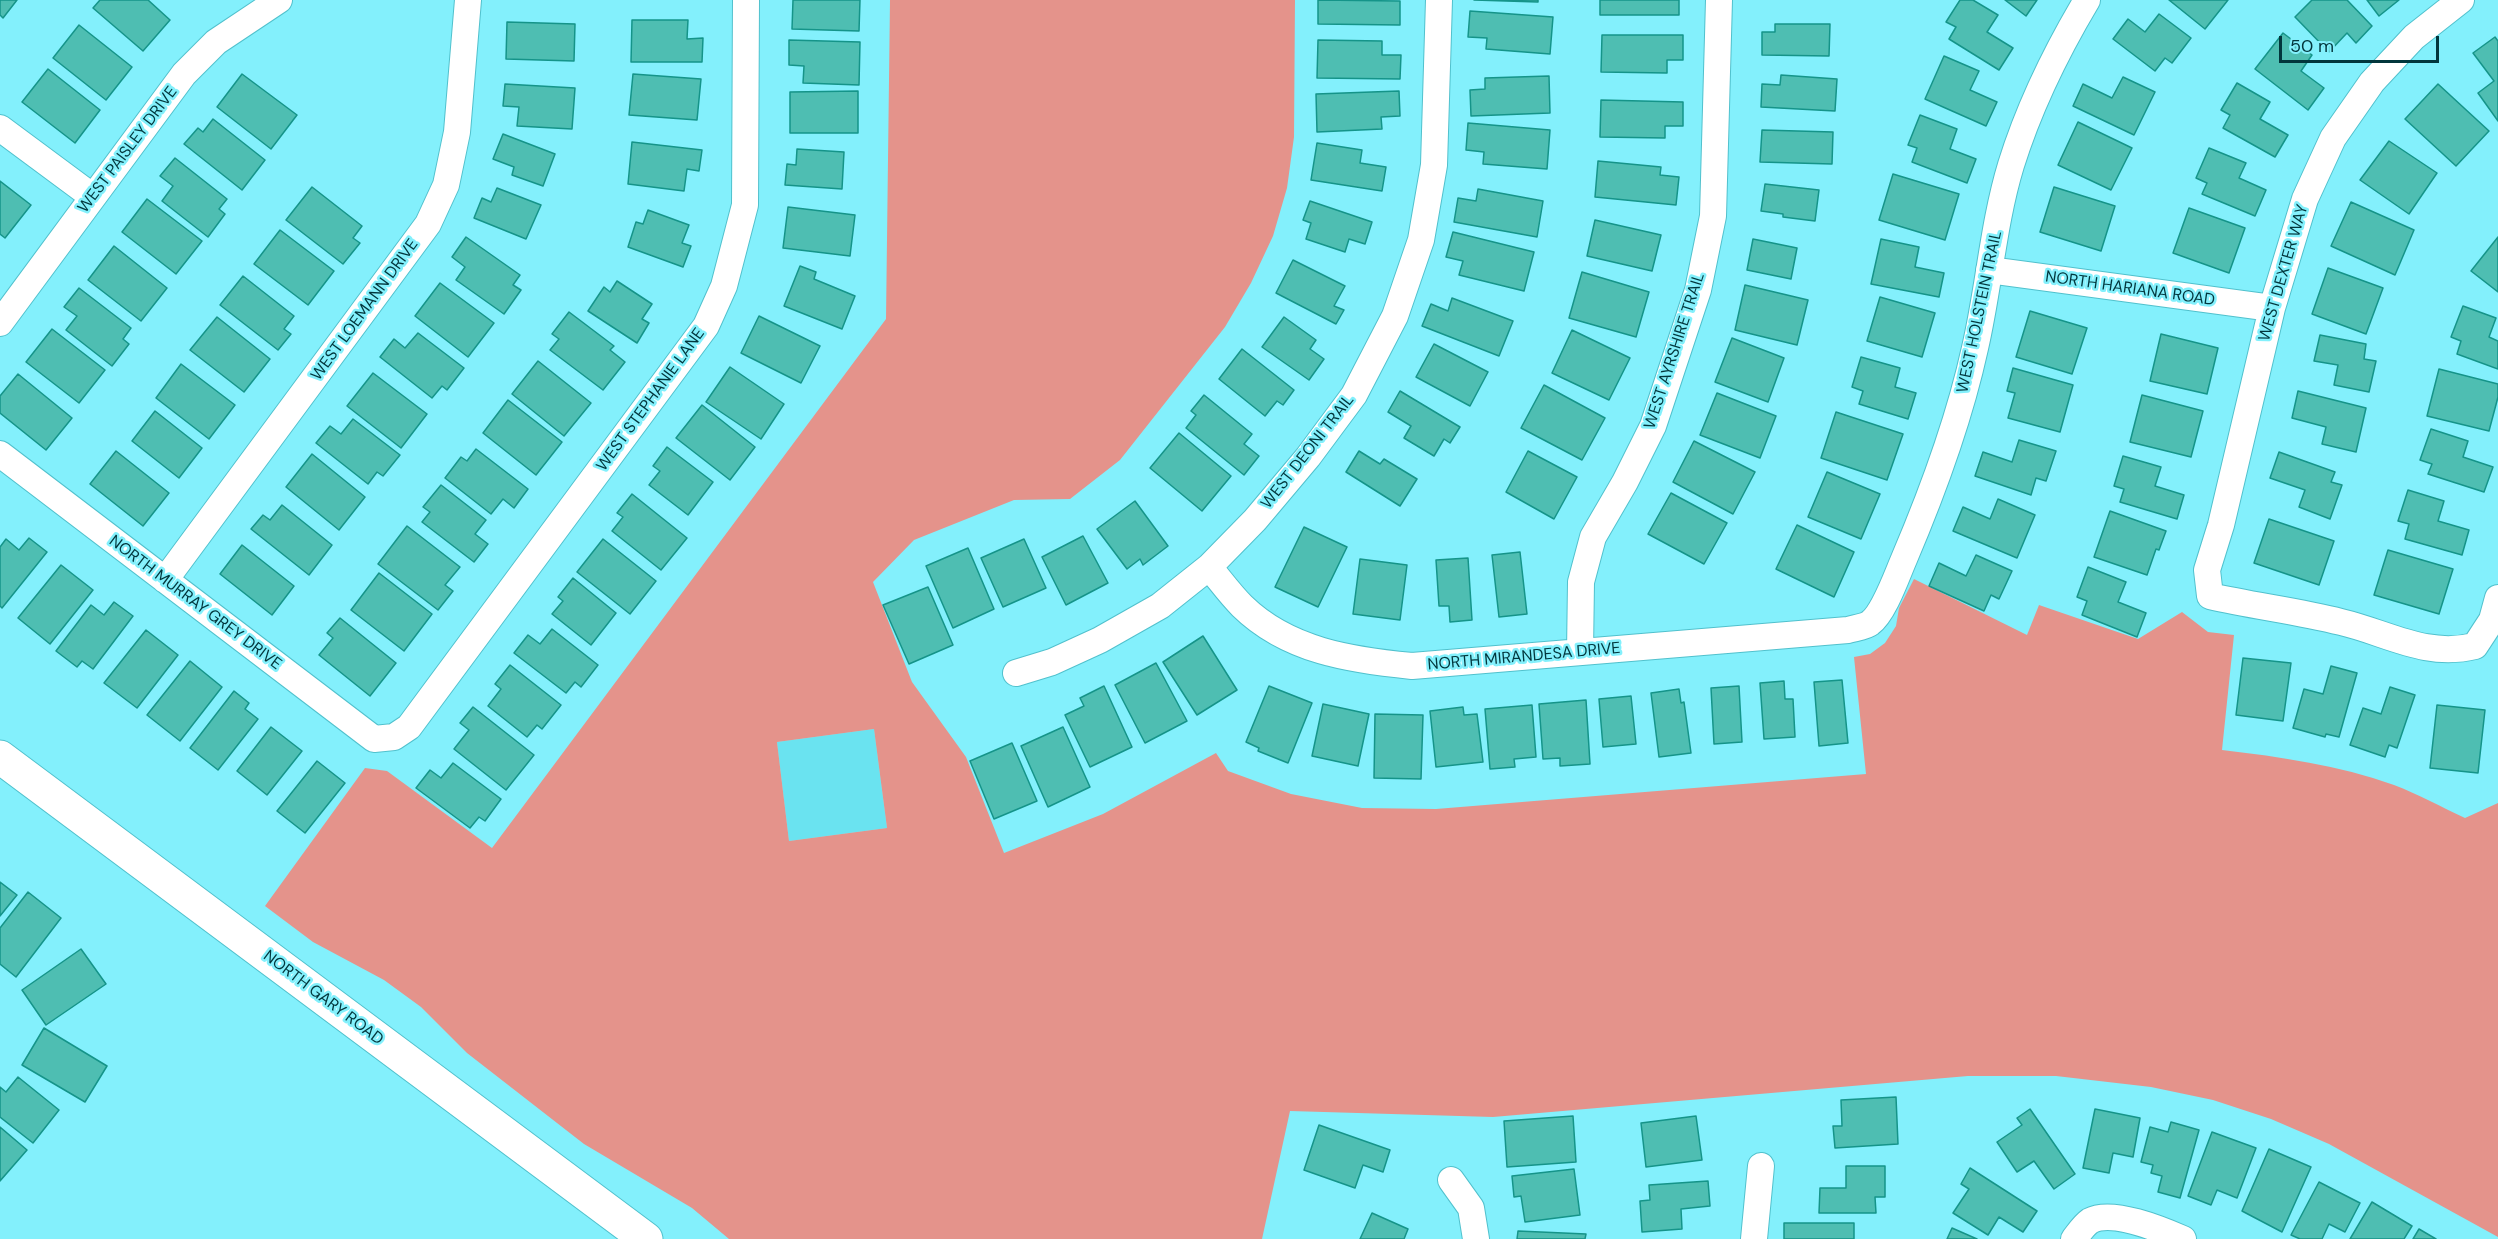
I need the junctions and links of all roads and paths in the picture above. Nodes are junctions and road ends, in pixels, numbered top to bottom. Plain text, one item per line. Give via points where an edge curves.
1 (279, 0) edge
2 (468, 0) edge
3 (746, 0) edge
4 (1439, 0) edge
5 (1719, 0) edge
6 (2087, 0) edge
7 (2461, 0) edge
8 (0, 128) edge
9 (93, 197) junction
10 (1989, 270) junction
11 (2272, 308) junction
12 (0, 323) edge
13 (0, 454) edge
14 (1209, 567) junction
15 (165, 580) junction
16 (2498, 598) edge
17 (1870, 624) joint
18 (1580, 652) junction
19 (1016, 673) dead end
20 (394, 737) joint
21 (0, 757) edge
22 (1761, 1166) dead end
23 (1451, 1180) dead end
24 (2082, 1230) edge
25 (646, 1239) edge
26 (1476, 1239) edge
27 (1754, 1239) edge
28 (2183, 1239) edge

1 - 9 street, WEST PAISLEY DRIVE via 216,42 184,74
2 - 15 street, WEST LOEMANN DRIVE via 457,132 446,185 428,224
3 - 20 street, WEST STEPHANIE LANE via 745,205 724,286 706,326 409,727
4 - 14 street, WEST DEONI TRAIL via 1434,165 1421,240 1395,316 1347,404 1308,457
5 - 18 street, WEST AYRSHIRE TRAIL via 1713,216 1698,290 1653,426 1593,537 1581,582
6 - 10 street, WEST HOLSTEIN TRAIL via 2033,103 2010,167
7 - 11 street, WEST DEXTER WAY via 2414,37 2372,81 2333,138 2305,199
8 - 9 street
9 - 12 street, WEST PAISLEY DRIVE
10 - 11 street, NORTH HARIANA ROAD
10 - 17 street, WEST HOLSTEIN TRAIL via 1975,348 1932,495 1885,602
11 - 16 street, WEST DEXTER WAY via 2207,570 2210,596 2341,621 2425,648 2454,651 2475,646 2492,620
13 - 15 street, NORTH MURRAY GREY DRIVE
14 - 18 street, NORTH MIRANDESA DRIVE via 1243,606 1272,629 1311,649 1360,661 1412,666
14 - 19 street, WEST DEONI TRAIL via 1160,606 1100,640
15 - 20 street, NORTH MURRAY GREY DRIVE via 374,739
17 - 18 street, NORTH MIRANDESA DRIVE via 1848,630
21 - 25 main road, NORTH GARY ROAD
22 - 27 street
23 - 26 street via 1471,1208
24 - 28 street via 2116,1218

